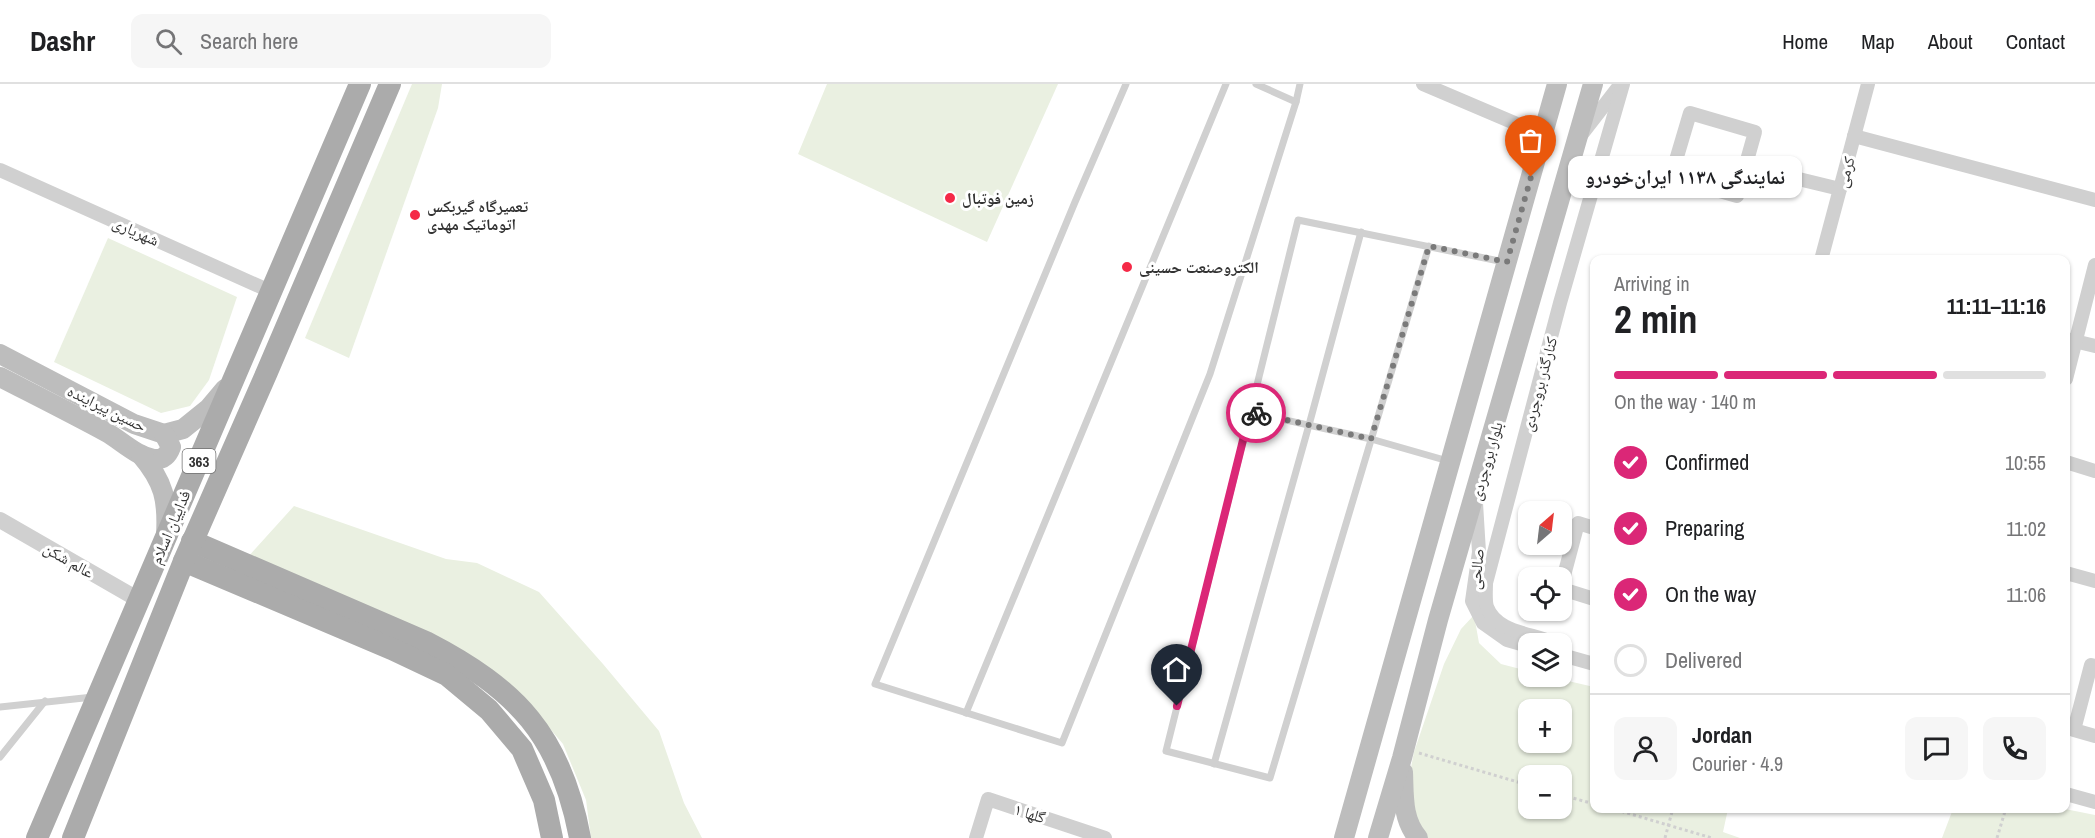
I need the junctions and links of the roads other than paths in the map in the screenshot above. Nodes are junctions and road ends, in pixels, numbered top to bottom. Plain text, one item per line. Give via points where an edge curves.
1 (360, 84) edge
2 (390, 84) edge
3 (1126, 84) edge
4 (1226, 84) edge
5 (1256, 84) edge
6 (1300, 84) edge
7 (1423, 84) edge
8 (1557, 84) edge
9 (1593, 84) edge
10 (1622, 84) edge
11 (1868, 84) edge
12 (1296, 102) junction
13 (1543, 135) junction
14 (1854, 136) junction
15 (1577, 140) junction
16 (1745, 166) junction
17 (0, 170) edge
18 (1840, 189) junction
19 (2095, 200) edge
20 (1361, 232) junction
21 (1429, 246) junction
22 (1822, 255) edge
23 (1507, 262) junction
24 (2095, 265) edge
25 (272, 292) junction
26 (2070, 340) edge
27 (2095, 346) edge
28 (0, 354) edge
29 (0, 377) edge
30 (235, 377) junction
31 (1250, 412) junction
32 (1309, 425) junction
33 (164, 434) junction
34 (1371, 439) junction
35 (141, 454) junction
36 (1450, 462) junction
37 (2070, 463) edge
38 (2095, 471) edge
39 (1476, 496) junction
40 (0, 520) edge
41 (1590, 527) edge
42 (165, 539) junction
43 (188, 551) junction
44 (1566, 567) edge
45 (2070, 574) edge
46 (2095, 581) edge
47 (1572, 592) edge
48 (1590, 598) edge
49 (139, 600) junction
50 (1521, 633) edge
51 (1518, 643) edge
52 (1572, 653) edge
53 (1572, 658) edge
54 (1589, 663) edge
55 (2095, 666) edge
56 (97, 697) junction
57 (45, 701) junction
58 (0, 707) edge
59 (966, 713) junction
60 (2095, 736) edge
61 (1408, 755) junction
62 (0, 757) edge
63 (1214, 764) junction
64 (2070, 795) edge
65 (2095, 802) edge
66 (37, 838) edge
67 (73, 838) edge
68 (552, 838) edge
69 (579, 838) edge
70 (976, 838) edge
71 (1105, 838) edge
72 (1344, 838) edge
73 (1378, 838) edge
74 (1418, 838) edge

1 - 25 main road, فداییان اسلام / 363
2 - 43 main road, فداییان اسلام / 363
3 - 59 lane via 875,684
4 - 59 lane
5 - 12 lane
6 - 12 lane
7 - 13 street
8 - 13 main road, بلوار بروجردی
9 - 15 main road, بلوار بروجردی
10 - 15 street
10 - 50 street, کنارگذر بروجردی via 1486,584 1487,607 1498,621
11 - 14 street, کرمی
12 - 59 lane via 1210,374 1062,743
13 - 23 main road, بلوار بروجردی
14 - 18 street, کرمی
14 - 19 street
15 - 39 main road, بلوار بروجردی
16 - 16 street via 1755,132 1690,113 1671,177 1737,196
16 - 18 street
17 - 25 street, شهریاری
18 - 22 street, کرمی
20 - 21 lane
20 - 31 lane via 1299,219
20 - 32 lane
21 - 23 lane
21 - 34 lane
23 - 36 main road, بلوار بروجردی
24 - 26 street
25 - 30 main road, فداییان اسلام / 363
26 - 27 street
28 - 33 main road, حسین پیراینده via 134,424
29 - 35 main road, حسین پیراینده
30 - 33 main road, حسین پیراینده via 209,408 183,429
30 - 42 main road, فداییان اسلام / 363
31 - 32 lane
31 - 63 lane via 1166,751
32 - 34 lane
32 - 63 lane
33 - 35 main road via 171,447 169,454 156,459
34 - 36 lane
34 - 63 lane via 1270,778
35 - 42 main road via 156,472 162,488 167,514
36 - 72 main road, بلوار بروجردی
37 - 38 street
39 - 51 street, صالحی via 1479,552 1473,601 1483,623
39 - 61 main road, بلوار بروجردی via 1438,620
40 - 49 street, عالم شکن
41 - 44 street via 1578,523
42 - 49 main road, فداییان اسلام / 363
43 - 67 main road, فداییان اسلام / 363
43 - 68 main road via 447,675 489,710 522,749 544,800
43 - 69 main road via 426,642 499,687 527,715 562,772
45 - 46 street
47 - 48 street
49 - 56 main road, فداییان اسلام / 363
52 - 54 street
53 - 54 street
55 - 60 street via 2091,665 2074,730
56 - 57 lane
56 - 66 main road, فداییان اسلام / 363
57 - 58 lane
57 - 62 lane
61 - 73 main road, بلوار بروجردی
61 - 74 main road via 1405,815
64 - 65 street
70 - 71 street, گلها ۱ via 988,799

